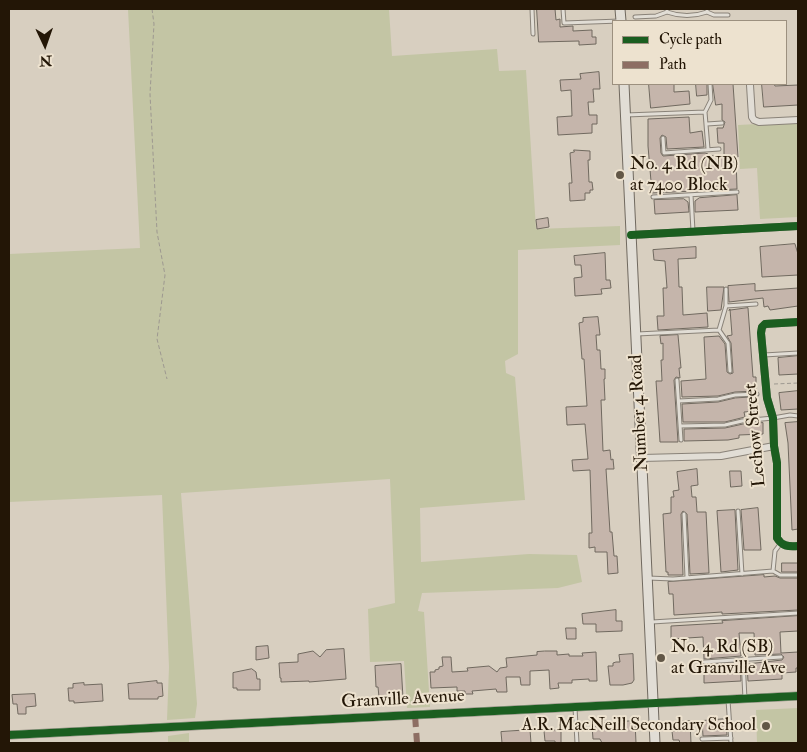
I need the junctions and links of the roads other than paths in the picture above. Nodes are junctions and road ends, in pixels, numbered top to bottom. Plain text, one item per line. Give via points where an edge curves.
1 (532, 9) edge
2 (563, 9) edge
3 (667, 10) edge
4 (707, 10) edge
5 (728, 15) dead end
6 (635, 17) dead end
7 (612, 21) edge
8 (533, 34) dead end
9 (624, 85) edge
10 (710, 85) edge
11 (750, 85) dead end
12 (705, 112) junction
13 (625, 115) junction
14 (798, 120) edge
15 (722, 123) dead end
16 (707, 124) junction
17 (663, 138) dead end
18 (708, 149) junction
19 (719, 149) dead end
20 (737, 192) dead end
21 (691, 195) junction
22 (653, 197) dead end
23 (798, 226) edge
24 (693, 232) junction
25 (631, 235) junction
26 (726, 289) dead end
27 (756, 304) dead end
28 (726, 306) junction
29 (798, 322) edge
30 (719, 330) junction
31 (636, 334) junction
32 (798, 353) edge
33 (764, 355) junction
34 (730, 371) dead end
35 (677, 380) dead end
36 (757, 394) dead end
37 (679, 401) junction
38 (798, 416) edge
39 (773, 418) junction
40 (680, 426) junction
41 (681, 440) dead end
42 (774, 446) junction
43 (642, 458) junction
44 (738, 511) dead end
45 (684, 514) dead end
46 (781, 544) junction
47 (798, 546) edge
48 (773, 570) junction
49 (742, 574) junction
50 (798, 575) edge
51 (687, 577) junction
52 (648, 578) junction
53 (798, 614) edge
54 (650, 622) junction
55 (781, 657) dead end
56 (743, 659) junction
57 (704, 662) dead end
58 (798, 696) edge
59 (746, 699) junction
60 (728, 700) junction
61 (654, 703) junction
62 (574, 707) junction
63 (9, 735) edge
64 (731, 738) junction
65 (702, 739) dead end
66 (578, 743) edge
67 (655, 743) edge
68 (731, 743) edge

1 - 8 lane
2 - 7 lane via 564,22
3 - 4 lane via 679,16 696,16
3 - 6 lane via 656,16
4 - 5 lane via 714,15
9 - 13 main road, Number 4 Road
10 - 12 lane via 711,100
11 - 14 street via 754,120
12 - 13 lane
12 - 16 lane
13 - 25 main road, Number 4 Road
15 - 16 lane
16 - 18 lane
17 - 18 lane via 664,152
18 - 19 lane
20 - 21 lane
21 - 22 lane
21 - 24 lane
23 - 24 street
24 - 25 street
25 - 31 main road, Number 4 Road
26 - 28 lane
27 - 28 lane
28 - 30 lane
29 - 33 street, Lechow Street via 765,324 761,333
30 - 31 lane
30 - 34 lane via 728,343
31 - 43 main road, Number 4 Road
32 - 33 lane
33 - 39 street, Lechow Street
35 - 37 lane
36 - 37 lane
37 - 40 lane
38 - 39 lane via 790,414
39 - 40 lane via 725,425
39 - 42 street, Lechow Street
40 - 41 lane
42 - 43 street via 720,456
42 - 46 street, Lechow Street via 777,538
43 - 52 main road, Number 4 Road
44 - 49 lane
45 - 51 lane
46 - 47 street
46 - 48 lane via 775,551
48 - 49 lane
48 - 50 lane via 780,575
49 - 51 lane
51 - 52 lane
52 - 54 main road, Number 4 Road
53 - 54 lane
54 - 61 main road, Number 4 Road
55 - 56 lane
56 - 57 lane
56 - 59 lane
58 - 59 street, Granville Avenue
59 - 60 street, Granville Avenue
60 - 61 street, Granville Avenue
60 - 64 lane
61 - 62 street, Granville Avenue
61 - 67 main road, Number 4 Road
62 - 63 street, Granville Avenue
62 - 66 lane
64 - 65 lane
64 - 68 lane

